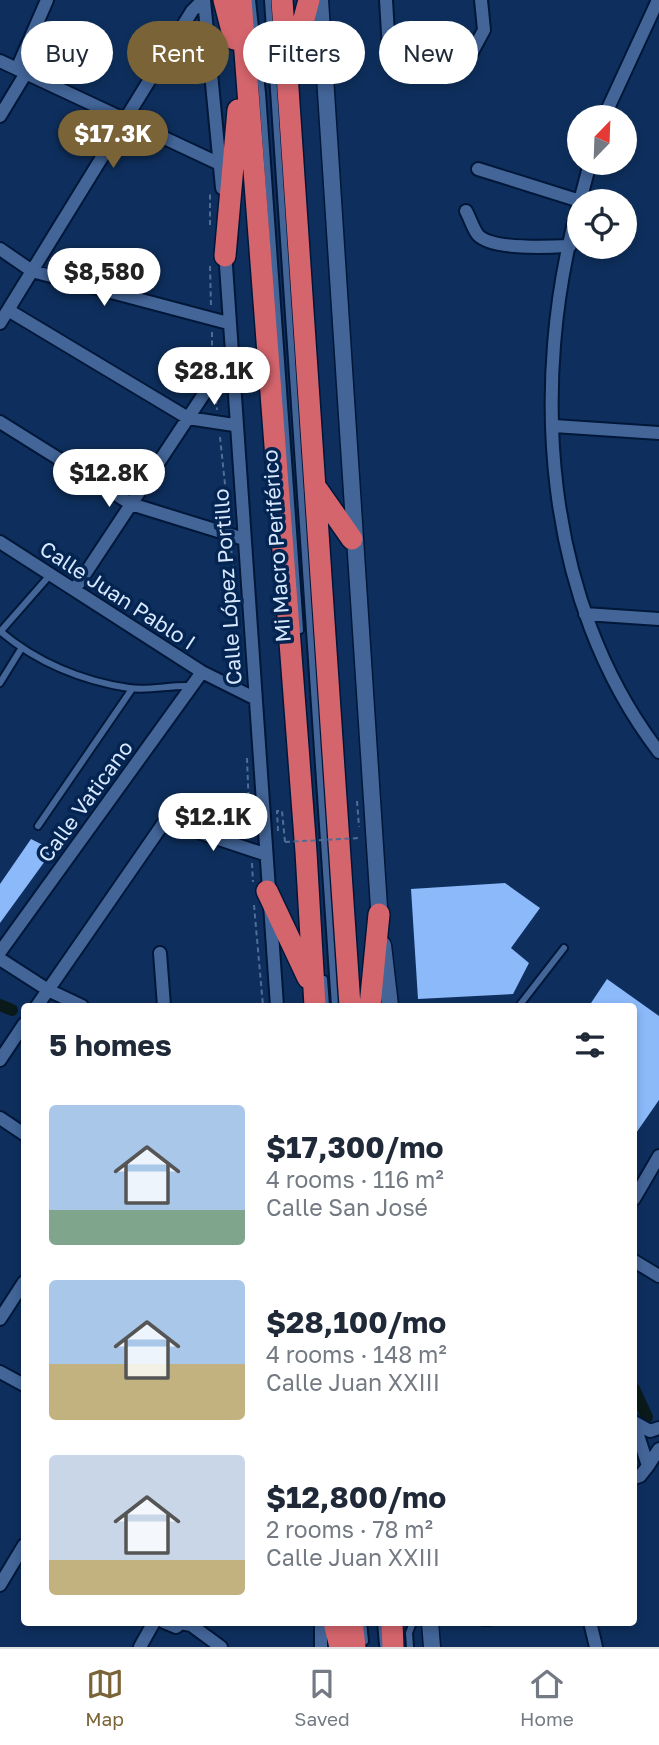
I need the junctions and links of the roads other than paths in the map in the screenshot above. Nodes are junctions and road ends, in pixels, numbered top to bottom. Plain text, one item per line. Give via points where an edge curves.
1 (47, 0) edge
2 (203, 0) edge
3 (224, 0) edge
4 (241, 0) edge
5 (252, 0) edge
6 (268, 0) edge
7 (282, 0) edge
8 (309, 0) edge
9 (320, 0) edge
10 (386, 0) edge
11 (481, 0) edge
12 (658, 4) edge
13 (39, 21) edge
14 (283, 21) edge
15 (303, 21) edge
16 (243, 34) edge
17 (0, 61) edge
18 (243, 64) edge
19 (21, 71) joint
20 (243, 72) edge
21 (49, 84) edge
22 (246, 84) edge
23 (287, 84) edge
24 (610, 105) edge
25 (0, 116) edge
26 (124, 119) junction
27 (222, 165) junction
28 (478, 169) dead end
29 (567, 198) edge
30 (466, 211) dead end
31 (567, 246) edge
32 (0, 250) edge
33 (568, 259) edge
34 (218, 262) junction
35 (32, 271) junction
36 (8, 310) junction
37 (0, 323) edge
38 (228, 323) junction
39 (231, 353) junction
40 (188, 418) junction
41 (0, 422) edge
42 (234, 425) junction
43 (554, 426) junction
44 (659, 433) edge
45 (316, 488) junction
46 (131, 504) junction
47 (237, 538) junction
48 (352, 539) junction
49 (0, 542) edge
50 (51, 574) junction
51 (75, 589) junction
52 (585, 614) junction
53 (659, 620) edge
54 (0, 631) edge
55 (300, 633) dead end
56 (21, 649) junction
57 (202, 672) junction
58 (0, 683) edge
59 (192, 686) junction
60 (131, 689) junction
61 (254, 698) junction
62 (659, 752) edge
63 (38, 826) dead end
64 (313, 826) dead end
65 (258, 854) junction
66 (316, 868) dead end
67 (341, 872) junction
68 (258, 889) junction
69 (379, 914) junction
70 (564, 948) dead end
71 (0, 952) edge
72 (160, 953) dead end
73 (0, 959) edge
74 (323, 965) dead end
75 (48, 990) junction
76 (318, 1001) edge
77 (39, 1003) edge
78 (76, 1003) edge
79 (164, 1003) edge
80 (277, 1003) edge
81 (335, 1003) edge
82 (350, 1003) edge
83 (361, 1003) edge
84 (370, 1003) edge
85 (390, 1003) edge
86 (521, 1003) edge
87 (21, 1028) edge
88 (0, 1060) edge
89 (0, 1118) edge
90 (21, 1132) edge
91 (659, 1156) edge
92 (653, 1178) edge
93 (637, 1196) edge
94 (637, 1263) edge
95 (659, 1276) edge
96 (21, 1287) edge
97 (0, 1319) edge
98 (0, 1372) edge
99 (21, 1383) edge
100 (637, 1424) edge
101 (659, 1428) edge
102 (637, 1432) edge
103 (659, 1449) edge
104 (648, 1466) junction
105 (637, 1477) edge
106 (21, 1550) edge
107 (0, 1585) edge
108 (151, 1626) edge
109 (192, 1626) edge
110 (321, 1626) edge
111 (335, 1626) edge
112 (352, 1626) edge
113 (363, 1626) edge
114 (381, 1626) edge
115 (391, 1626) edge
116 (412, 1626) edge
117 (430, 1626) edge
118 (591, 1626) edge
119 (140, 1647) edge
120 (221, 1647) edge
121 (321, 1647) edge
122 (340, 1647) edge
123 (355, 1647) edge
124 (365, 1647) edge
125 (383, 1647) edge
126 (393, 1647) edge
127 (410, 1647) edge
128 (432, 1647) edge
129 (596, 1647) edge

1 - 13 street
2 - 26 street
2 - 27 street, Calle López Portillo
3 - 18 highway
4 - 16 highway
5 - 55 lane, Mi Macro Periférico
6 - 81 lane, Mi Macro Periférico
7 - 14 highway
8 - 15 highway
9 - 48 street via 355,514
10 - 11 street via 393,57 465,65 483,34
12 - 24 street
17 - 19 street
19 - 25 street
20 - 34 highway
21 - 26 street
22 - 76 highway
23 - 45 highway
26 - 27 street
26 - 35 street
27 - 34 street, Calle López Portillo
28 - 29 street
30 - 31 street via 485,241
32 - 35 street
33 - 43 street via 553,369
34 - 38 street, Calle López Portillo
35 - 36 street
35 - 38 street
36 - 37 street
36 - 40 street
38 - 39 street, Calle López Portillo
39 - 40 street
39 - 42 street, Calle López Portillo
40 - 42 street
40 - 46 street
41 - 46 street
42 - 47 street, Calle López Portillo
43 - 44 street
43 - 52 street via 554,478
45 - 48 highway
45 - 67 highway
46 - 47 street
46 - 51 street
47 - 61 street, Calle López Portillo
48 - 69 street
49 - 50 street, Calle Juan Pablo I
50 - 51 street, Calle Juan Pablo I
50 - 54 lane
51 - 57 street, Calle Juan Pablo I
52 - 53 street
52 - 62 street via 624,700
54 - 56 lane
56 - 58 lane
56 - 60 lane via 72,674
57 - 59 street, Calle Vaticano
57 - 61 street, Calle Juan Pablo I
59 - 60 lane
59 - 71 street, Calle Vaticano
60 - 63 lane
61 - 65 street, Calle López Portillo
64 - 66 lane
65 - 68 street, Calle López Portillo
65 - 75 street via 165,821
67 - 82 highway
67 - 83 highway via 351,900
68 - 76 highway
68 - 80 street, Calle López Portillo
69 - 84 highway
69 - 85 street
70 - 86 lane
72 - 79 street
73 - 75 street
74 - 76 lane
75 - 77 street
75 - 78 street
87 - 88 street
89 - 90 street
91 - 92 street
92 - 93 street
94 - 95 street
96 - 97 street
98 - 99 street
100 - 101 street via 650,1431
102 - 104 street
103 - 104 street
104 - 105 street
106 - 107 street
108 - 119 street
109 - 120 street
110 - 121 street
111 - 122 highway
112 - 123 highway
113 - 124 lane
114 - 125 lane
115 - 126 highway
116 - 127 lane
117 - 128 street
118 - 129 street

